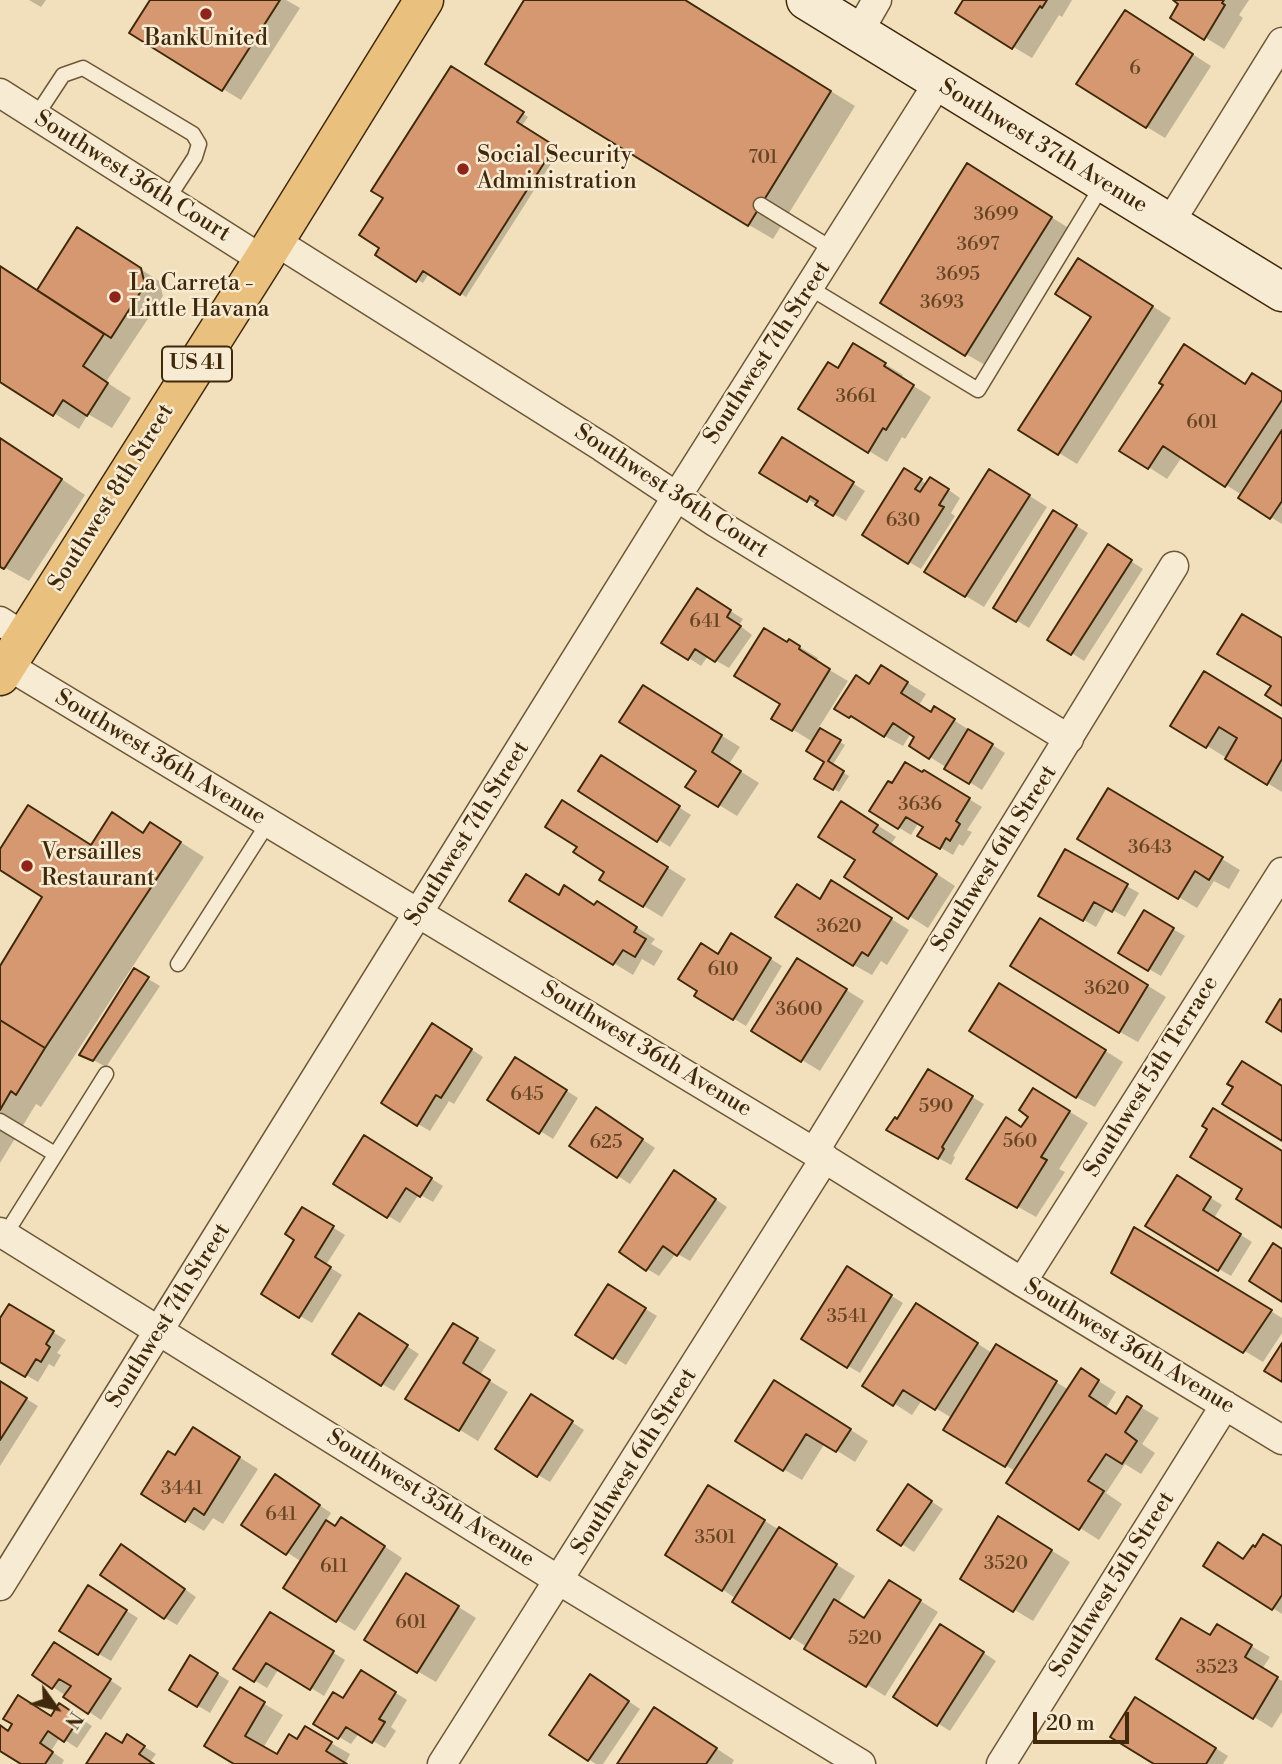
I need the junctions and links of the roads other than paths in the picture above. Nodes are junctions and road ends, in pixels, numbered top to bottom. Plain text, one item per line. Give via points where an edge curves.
1 (806, 0) edge
2 (877, 0) edge
3 (416, 6) edge
4 (858, 33) junction
5 (1282, 42) edge
6 (938, 83) junction
7 (0, 93) edge
8 (36, 116) junction
9 (1104, 183) junction
10 (167, 200) junction
11 (761, 205) dead end
12 (1169, 224) junction
13 (834, 250) junction
14 (269, 251) junction
15 (810, 288) junction
16 (1282, 292) edge
17 (677, 496) junction
18 (1174, 566) dead end
19 (8, 650) edge
20 (1069, 739) junction
21 (268, 823) junction
22 (1282, 872) edge
23 (418, 914) junction
24 (178, 964) dead end
25 (106, 1074) dead end
26 (2, 1125) edge
27 (55, 1154) junction
28 (820, 1155) junction
29 (2, 1233) edge
30 (1022, 1282) junction
31 (160, 1331) junction
32 (1225, 1405) junction
33 (1282, 1440) edge
34 (560, 1581) junction
35 (0, 1586) edge
36 (442, 1764) edge
37 (861, 1764) edge
38 (1001, 1764) edge

1 - 4 main road, Southwest 37th Avenue
2 - 4 street
3 - 14 main road, Southwest 8th Street / US 41
4 - 6 main road, Southwest 37th Avenue
5 - 12 street
6 - 9 main road, Southwest 37th Avenue
6 - 13 street, Southwest 7th Street
7 - 8 street, Southwest 36th Court
8 - 10 street, Southwest 36th Court
8 - 10 lane via 63,75 83,68 193,134 199,144 195,156
9 - 12 main road, Southwest 37th Avenue
9 - 15 lane via 978,390
10 - 14 street, Southwest 36th Court
11 - 13 lane
12 - 16 main road, Southwest 37th Avenue
13 - 15 street, Southwest 7th Street
14 - 17 street, Southwest 36th Court
14 - 19 main road, Southwest 8th Street / US 41
15 - 17 street, Southwest 7th Street
17 - 20 street, Southwest 36th Court
17 - 23 street, Southwest 7th Street
18 - 20 street, Southwest 6th Street
19 - 21 street, Southwest 36th Avenue
20 - 28 street, Southwest 6th Street
21 - 23 street, Southwest 36th Avenue
21 - 24 lane
22 - 30 street, Southwest 5th Terrace
23 - 28 street, Southwest 36th Avenue
23 - 31 street, Southwest 7th Street
25 - 27 lane
26 - 27 lane
27 - 29 lane
28 - 30 street, Southwest 36th Avenue
28 - 34 street, Southwest 6th Street
29 - 31 street, Southwest 35th Avenue
30 - 32 street, Southwest 36th Avenue
31 - 34 street, Southwest 35th Avenue
31 - 35 street, Southwest 7th Street
32 - 33 street, Southwest 36th Avenue
32 - 38 street, Southwest 5th Street
34 - 36 street, Southwest 6th Street
34 - 37 street, Southwest 35th Avenue

